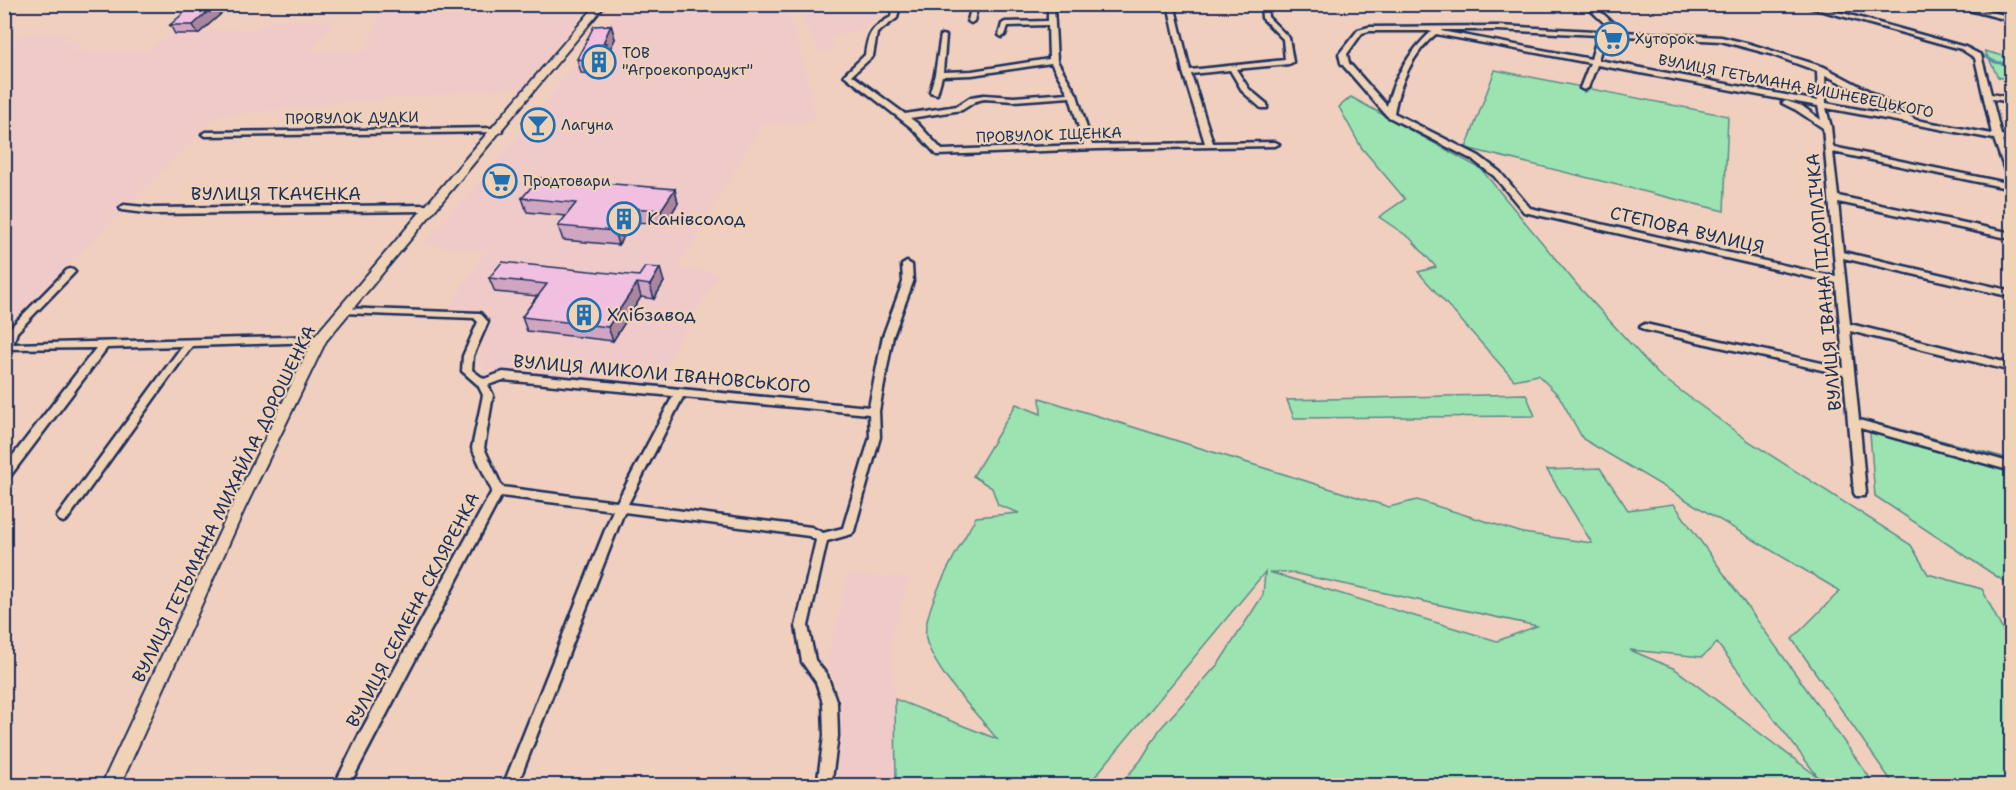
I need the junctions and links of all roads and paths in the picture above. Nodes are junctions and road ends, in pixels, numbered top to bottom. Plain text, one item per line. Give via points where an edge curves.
1 (602, 4) edge
2 (897, 4) edge
3 (975, 4) edge
4 (1077, 4) edge
5 (1171, 4) edge
6 (1264, 4) edge
7 (1587, 4) edge
8 (1801, 4) edge
9 (1948, 4) edge
10 (1051, 5) edge
11 (2012, 19) edge
12 (971, 21) dead end
13 (1052, 23) junction
14 (1444, 27) junction
15 (1434, 32) junction
16 (1602, 33) junction
17 (1621, 34) junction
18 (1002, 35) dead end
19 (944, 36) dead end
20 (1053, 61) junction
21 (1594, 62) junction
22 (1232, 68) junction
23 (1821, 69) junction
24 (1187, 72) junction
25 (939, 74) junction
26 (1584, 88) dead end
27 (934, 92) dead end
28 (1761, 93) junction
29 (1073, 95) junction
30 (1986, 96) junction
31 (2012, 100) edge
32 (1264, 105) dead end
33 (1822, 105) junction
34 (1390, 114) junction
35 (903, 117) junction
36 (1914, 122) junction
37 (1827, 128) junction
38 (498, 130) junction
39 (206, 134) dead end
40 (1997, 137) junction
41 (2012, 140) edge
42 (1275, 144) dead end
43 (1210, 145) junction
44 (1089, 147) junction
45 (1829, 149) junction
46 (2012, 179) edge
47 (2012, 187) edge
48 (1833, 198) junction
49 (124, 208) dead end
50 (429, 208) junction
51 (2012, 236) edge
52 (1838, 254) junction
53 (907, 265) dead end
54 (70, 272) dead end
55 (1841, 281) junction
56 (2012, 294) edge
57 (343, 310) junction
58 (1845, 326) junction
59 (1645, 327) dead end
60 (320, 339) junction
61 (189, 343) junction
62 (103, 346) junction
63 (2012, 368) edge
64 (1849, 373) junction
65 (482, 383) junction
66 (679, 394) junction
67 (874, 411) junction
68 (1853, 422) junction
69 (2008, 466) dead end
70 (4, 476) edge
71 (498, 491) junction
72 (1860, 493) dead end
73 (620, 507) junction
74 (63, 517) dead end
75 (822, 538) junction
76 (110, 786) edge
77 (341, 786) edge
78 (510, 786) edge
79 (824, 786) edge

1 - 38 street, ВУЛИЦЯ ГЕТЬМАНА МИХАЙЛА ДОРОШЕНКА
2 - 35 street, ПРОВУЛОК ІЩЕНКА via 894,18 875,28 870,36 869,56 848,75
3 - 12 street
4 - 10 street
5 - 24 street
6 - 22 street via 1265,18 1286,38 1288,62
7 - 17 street
8 - 30 street via 1963,48 1978,57
9 - 11 street
10 - 13 street
13 - 18 street via 1005,24
13 - 20 street
14 - 15 street
14 - 16 street
14 - 34 street via 1360,31 1343,54 1345,63
15 - 21 street, ВУЛИЦЯ ГЕТЬМАНА ВИШНЕВЕЦЬКОГО
15 - 34 street via 1416,49 1391,103
16 - 17 street
16 - 21 street
17 - 23 street via 1721,39
19 - 25 street
20 - 25 street
20 - 29 street
21 - 26 street
21 - 28 street, ВУЛИЦЯ ГЕТЬМАНА ВИШНЕВЕЦЬКОГО
22 - 24 street
22 - 32 street via 1246,90
23 - 33 street, ВУЛИЦЯ ІВАНА ПІДОПЛІЧКА
23 - 36 street via 1846,79
24 - 43 street
25 - 27 street
28 - 33 street, ВУЛИЦЯ ГЕТЬМАНА ВИШНЕВЕЦЬКОГО
28 - 37 street via 1799,108
29 - 35 street, ПРОВУЛОК ІЩЕНКА via 984,97 959,108
29 - 44 street
30 - 31 street
30 - 40 street
33 - 36 street, ВУЛИЦЯ ГЕТЬМАНА ВИШНЕВЕЦЬКОГО
33 - 37 street, ВУЛИЦЯ ІВАНА ПІДОПЛІЧКА
34 - 55 street, СТЕПОВА ВУЛИЦЯ via 1476,158 1497,174 1527,210
35 - 44 street, ПРОВУЛОК ІЩЕНКА via 940,153
36 - 40 street, ВУЛИЦЯ ГЕТЬМАНА ВИШНЕВЕЦЬКОГО
37 - 45 street, ВУЛИЦЯ ІВАНА ПІДОПЛІЧКА
38 - 39 street, ПРОВУЛОК ДУДКИ
38 - 50 street, ВУЛИЦЯ ГЕТЬМАНА МИХАЙЛА ДОРОШЕНКА
40 - 41 street, ВУЛИЦЯ ГЕТЬМАНА ВИШНЕВЕЦЬКОГО
40 - 46 street
42 - 43 street, ПРОВУЛОК ІЩЕНКА
43 - 44 street, ПРОВУЛОК ІЩЕНКА
45 - 47 street
45 - 48 street, ВУЛИЦЯ ІВАНА ПІДОПЛІЧКА
48 - 51 street
48 - 52 street, ВУЛИЦЯ ІВАНА ПІДОПЛІЧКА
49 - 50 street, ВУЛИЦЯ ТКАЧЕНКА via 154,211
50 - 57 street, ВУЛИЦЯ ГЕТЬМАНА МИХАЙЛА ДОРОШЕНКА
52 - 55 street, ВУЛИЦЯ ІВАНА ПІДОПЛІЧКА
52 - 56 street
53 - 67 street via 908,282 888,336
54 - 62 street via 13,330 8,347
55 - 58 street, ВУЛИЦЯ ІВАНА ПІДОПЛІЧКА
57 - 60 street, ВУЛИЦЯ ГЕТЬМАНА МИХАЙЛА ДОРОШЕНКА
57 - 65 street via 477,315 483,322 468,356 468,371
58 - 63 street
58 - 64 street, ВУЛИЦЯ ІВАНА ПІДОПЛІЧКА
59 - 64 street
60 - 61 street
60 - 76 street, ВУЛИЦЯ ГЕТЬМАНА МИХАЙЛА ДОРОШЕНКА
61 - 62 street
61 - 74 street
62 - 70 street
64 - 68 street, ВУЛИЦЯ ІВАНА ПІДОПЛІЧКА
65 - 66 street, ВУЛИЦЯ МИКОЛИ ІВАНОВСЬКОГО via 503,376
65 - 71 street, ВУЛИЦЯ СЕМЕНА СКЛЯРЕНКА via 488,395 478,448
66 - 67 street, ВУЛИЦЯ МИКОЛИ ІВАНОВСЬКОГО
66 - 73 street
67 - 75 street via 875,437 848,531
68 - 69 street
68 - 72 street, ВУЛИЦЯ ІВАНА ПІДОПЛІЧКА
71 - 73 street
71 - 77 street, ВУЛИЦЯ СЕМЕНА СКЛЯРЕНКА
73 - 75 street via 811,532
73 - 78 street
75 - 79 street via 802,626 809,662 822,679 830,703 831,736

